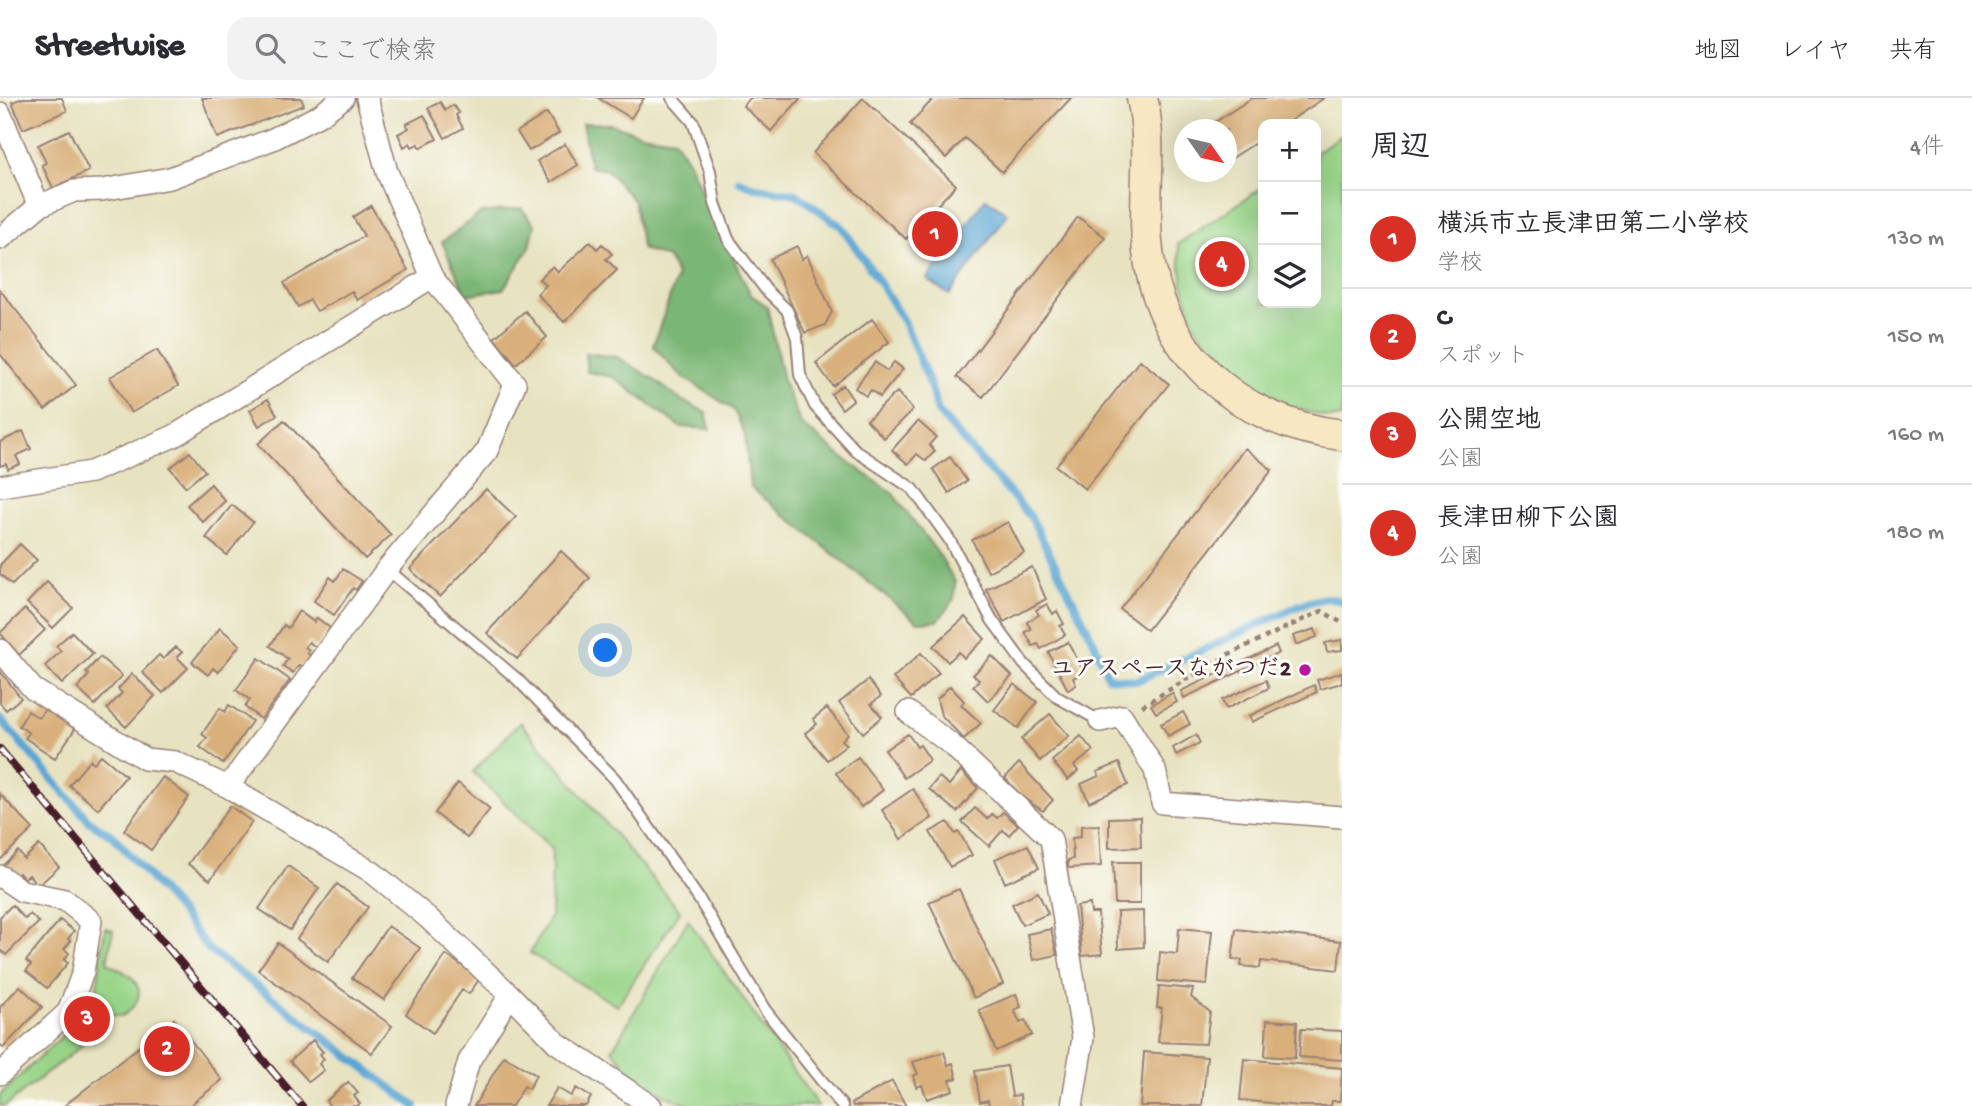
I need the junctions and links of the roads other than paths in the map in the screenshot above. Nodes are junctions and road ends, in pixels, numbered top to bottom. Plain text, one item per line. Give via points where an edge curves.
1 (343, 98) edge
2 (367, 98) edge
3 (672, 98) edge
4 (1142, 98) edge
5 (0, 113) edge
6 (39, 206) junction
7 (0, 239) edge
8 (432, 277) junction
9 (1342, 435) edge
10 (0, 486) edge
11 (387, 569) junction
12 (0, 650) edge
13 (908, 712) dead end
14 (1100, 721) joint
15 (228, 788) junction
16 (1342, 817) edge
17 (0, 876) edge
18 (510, 995) junction
19 (0, 1074) edge
20 (456, 1106) edge
21 (651, 1106) edge
22 (842, 1106) edge
23 (1072, 1106) edge

1 - 6 street via 272,139 170,178 74,191
2 - 8 street via 387,172
3 - 14 lane via 693,122 728,239 787,310 797,338 800,374 815,406 856,451 913,489 949,539 992,620 1024,664 1057,697
4 - 9 street via 1148,135 1147,244 1157,291 1178,338 1205,373 1239,400 1302,429
5 - 6 street
6 - 7 street
8 - 10 street via 174,436 91,472
8 - 11 street via 515,384 486,451
11 - 15 street
11 - 22 lane via 517,679 615,779 699,899 765,1010
12 - 15 street via 33,689 145,760 175,762
13 - 23 street via 952,745 1051,839 1083,1038
14 - 16 street via 1122,716 1155,770 1162,803
15 - 18 street via 372,872
17 - 19 street via 22,891 65,900 91,921 83,972 68,1012
18 - 20 street via 469,1061
18 - 21 street via 557,1043

